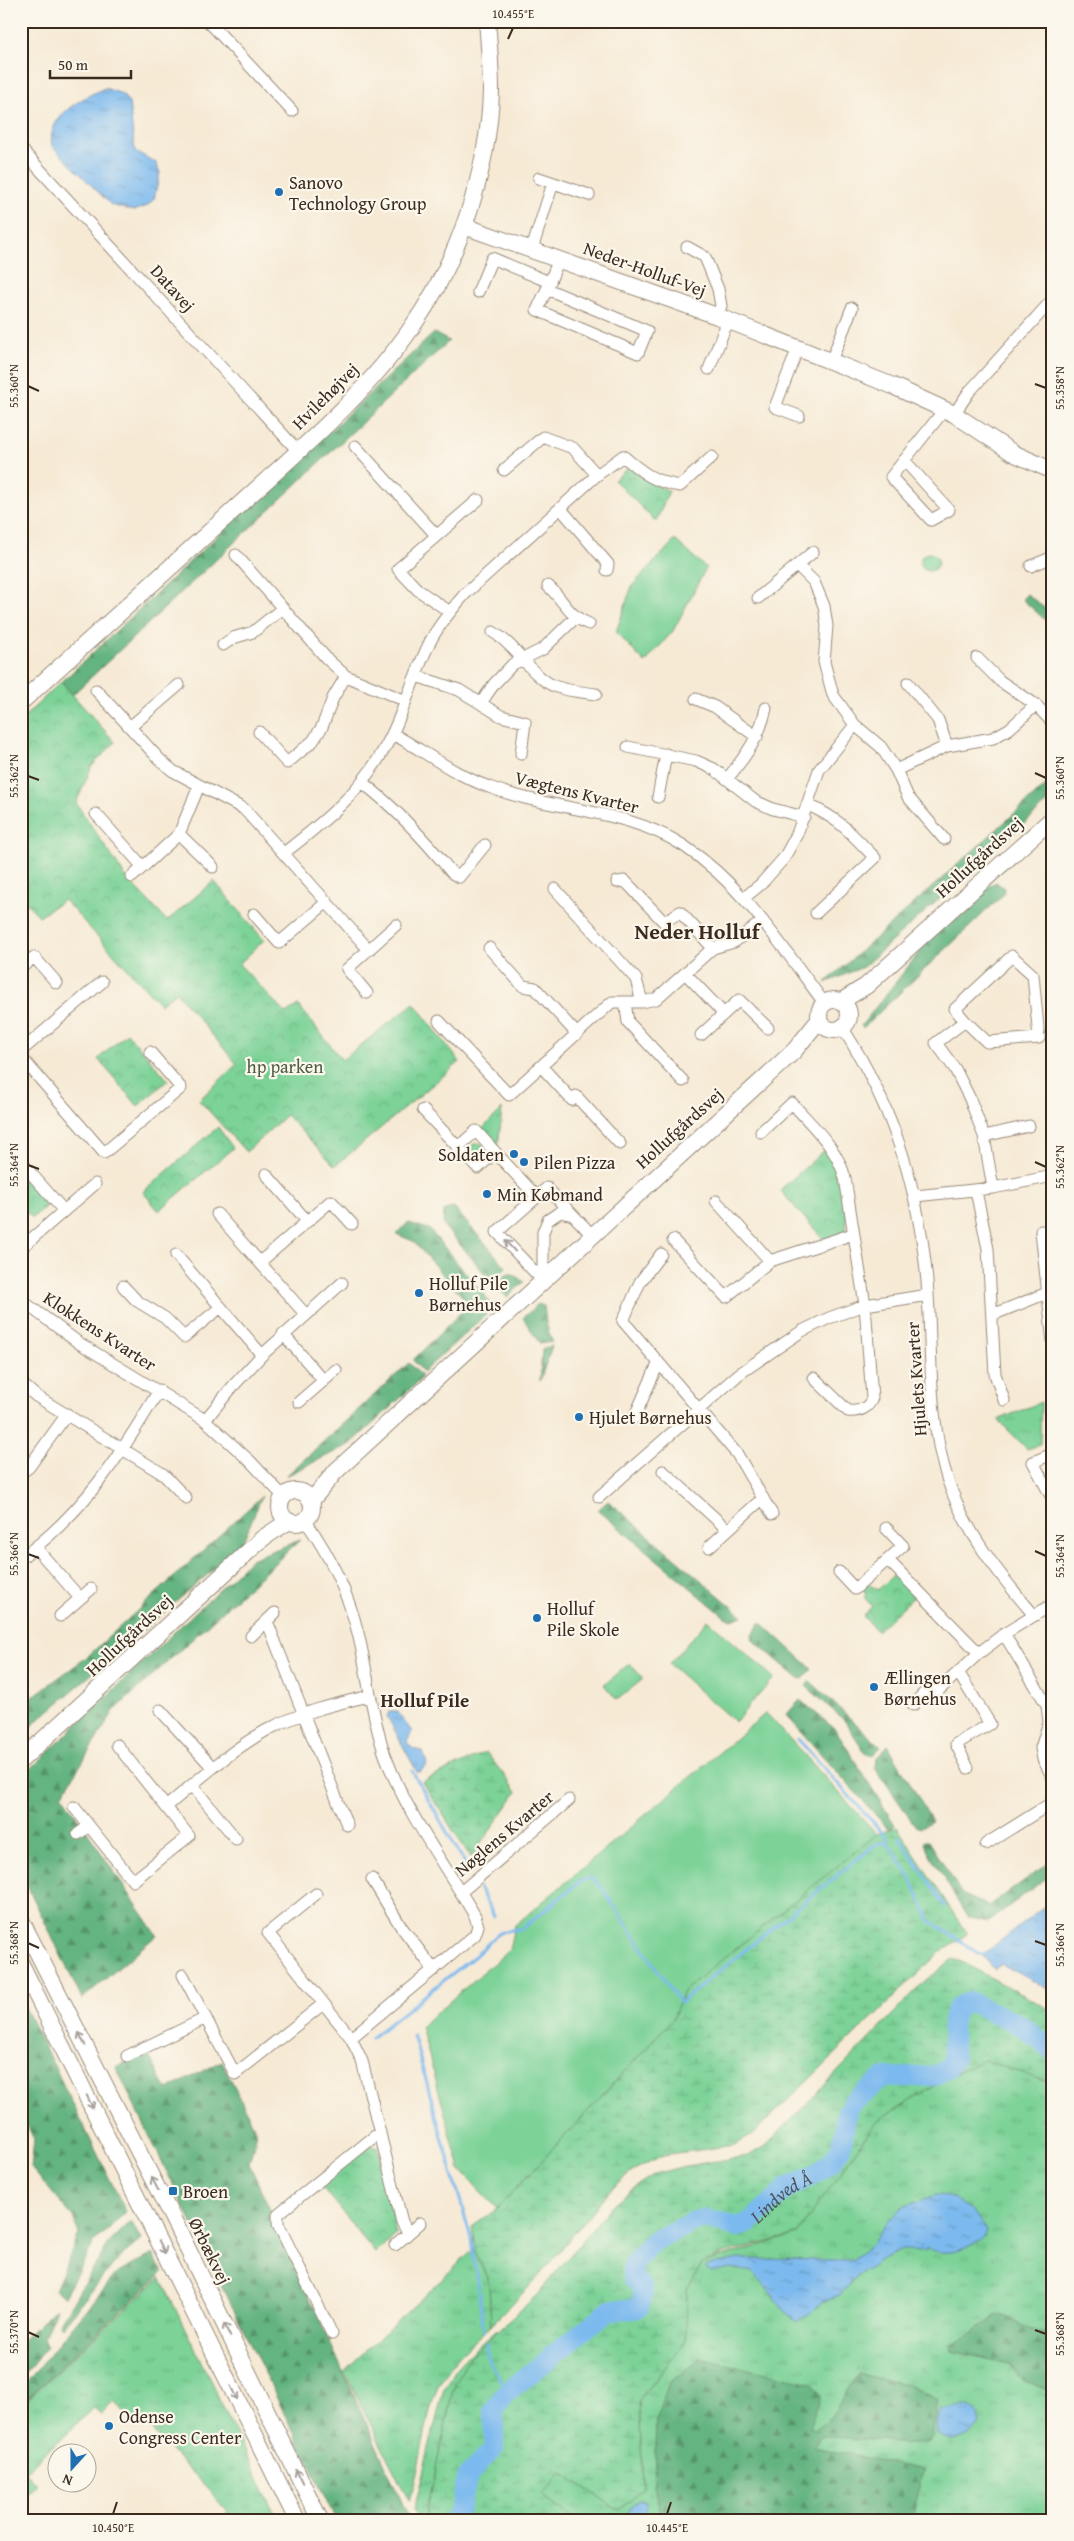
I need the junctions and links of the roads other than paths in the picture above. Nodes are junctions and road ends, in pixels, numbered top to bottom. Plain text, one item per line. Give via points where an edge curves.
1 (208, 21) edge
2 (487, 21) edge
3 (292, 111) dead end
4 (21, 149) edge
5 (539, 178) dead end
6 (554, 183) junction
7 (589, 195) dead end
8 (464, 226) junction
9 (687, 247) dead end
10 (532, 249) junction
11 (559, 259) junction
12 (548, 285) junction
13 (478, 292) dead end
14 (1053, 299) edge
15 (852, 308) dead end
16 (722, 318) junction
17 (798, 348) junction
18 (831, 361) junction
19 (709, 369) dead end
20 (949, 411) junction
21 (799, 416) dead end
22 (355, 446) dead end
23 (298, 451) junction
24 (712, 457) dead end
25 (904, 460) junction
26 (504, 470) dead end
27 (1053, 470) edge
28 (597, 475) junction
29 (478, 500) dead end
30 (561, 509) junction
31 (436, 535) junction
32 (813, 552) dead end
33 (236, 555) dead end
34 (1053, 557) edge
35 (798, 566) junction
36 (1031, 566) dead end
37 (607, 570) dead end
38 (548, 586) dead end
39 (758, 598) dead end
40 (283, 608) junction
41 (450, 612) junction
42 (574, 618) junction
43 (589, 624) dead end
44 (493, 632) dead end
45 (223, 645) dead end
46 (523, 658) junction
47 (977, 658) dead end
48 (346, 676) junction
49 (416, 676) junction
50 (908, 683) dead end
51 (179, 685) dead end
52 (96, 690) dead end
53 (596, 694) dead end
54 (696, 699) dead end
55 (406, 701) junction
56 (21, 702) edge
57 (481, 703) junction
58 (1036, 706) junction
59 (766, 708) dead end
60 (1053, 722) edge
61 (855, 725) junction
62 (130, 727) junction
63 (259, 732) dead end
64 (393, 734) junction
65 (757, 737) junction
66 (948, 746) junction
67 (628, 747) dead end
68 (521, 754) dead end
69 (666, 754) junction
70 (896, 770) junction
71 (727, 778) junction
72 (363, 783) junction
73 (199, 786) junction
74 (658, 797) dead end
75 (808, 805) junction
76 (96, 814) dead end
77 (804, 817) junction
78 (1053, 818) edge
79 (179, 834) junction
80 (944, 839) dead end
81 (485, 845) dead end
82 (284, 853) junction
83 (143, 867) junction
84 (213, 867) dead end
85 (132, 877) dead end
86 (617, 882) dead end
87 (555, 889) dead end
88 (744, 898) junction
89 (327, 902) junction
90 (816, 913) dead end
91 (254, 914) dead end
92 (762, 921) junction
93 (396, 925) dead end
94 (488, 948) dead end
95 (713, 948) junction
96 (368, 950) junction
97 (21, 968) edge
98 (686, 973) junction
99 (102, 982) dead end
100 (57, 983) dead end
101 (367, 993) dead end
102 (624, 1002) junction
103 (642, 1002) junction
104 (838, 1006) junction
105 (724, 1014) junction
106 (965, 1020) junction
107 (439, 1021) dead end
108 (830, 1025) junction
109 (768, 1028) dead end
110 (577, 1034) junction
111 (701, 1035) dead end
112 (21, 1051) edge
113 (150, 1052) dead end
114 (21, 1057) edge
115 (541, 1066) junction
116 (682, 1081) dead end
117 (423, 1110) dead end
118 (1029, 1126) dead end
119 (761, 1132) dead end
120 (984, 1136) junction
121 (620, 1144) dead end
122 (458, 1147) junction
123 (495, 1152) junction
124 (21, 1162) edge
125 (266, 1174) dead end
126 (1053, 1176) edge
127 (95, 1184) dead end
128 (992, 1188) junction
129 (976, 1191) junction
130 (915, 1196) junction
131 (537, 1197) junction
132 (716, 1201) dead end
133 (64, 1211) junction
134 (218, 1214) dead end
135 (573, 1215) junction
136 (307, 1221) junction
137 (352, 1224) dead end
138 (1041, 1231) dead end
139 (854, 1234) junction
140 (592, 1236) junction
141 (673, 1240) dead end
142 (21, 1248) edge
143 (662, 1254) dead end
144 (176, 1255) dead end
145 (770, 1261) junction
146 (260, 1262) junction
147 (543, 1281) junction
148 (342, 1283) dead end
149 (123, 1286) dead end
150 (1047, 1293) junction
151 (928, 1295) junction
152 (21, 1300) edge
153 (865, 1305) junction
154 (221, 1307) junction
155 (306, 1314) junction
156 (992, 1315) junction
157 (283, 1334) junction
158 (1053, 1342) edge
159 (262, 1355) junction
160 (658, 1364) junction
161 (336, 1370) dead end
162 (814, 1378) dead end
163 (324, 1381) junction
164 (23, 1385) dead end
165 (160, 1390) junction
166 (1004, 1400) dead end
167 (299, 1402) dead end
168 (698, 1411) junction
169 (67, 1414) junction
170 (634, 1418) dead end
171 (205, 1420) junction
172 (124, 1450) junction
173 (1052, 1454) edge
174 (663, 1471) dead end
175 (21, 1473) edge
176 (307, 1497) junction
177 (186, 1498) dead end
178 (599, 1498) dead end
179 (763, 1498) junction
180 (1053, 1500) edge
181 (290, 1513) junction
182 (772, 1514) dead end
183 (886, 1528) dead end
184 (727, 1529) junction
185 (709, 1547) dead end
186 (36, 1548) junction
187 (21, 1558) edge
188 (888, 1560) junction
189 (839, 1572) dead end
190 (91, 1589) dead end
191 (80, 1598) junction
192 (1053, 1604) edge
193 (1033, 1614) junction
194 (60, 1616) dead end
195 (1004, 1634) junction
196 (251, 1636) dead end
197 (979, 1653) junction
198 (958, 1672) junction
199 (369, 1696) junction
200 (912, 1706) dead end
201 (160, 1710) dead end
202 (304, 1714) junction
203 (117, 1745) dead end
204 (21, 1760) edge
205 (214, 1768) junction
206 (968, 1768) dead end
207 (1053, 1778) edge
208 (192, 1785) junction
209 (569, 1800) dead end
210 (1053, 1802) edge
211 (74, 1807) dead end
212 (166, 1807) junction
213 (346, 1825) dead end
214 (89, 1826) junction
215 (78, 1834) dead end
216 (236, 1839) dead end
217 (986, 1844) dead end
218 (372, 1879) dead end
219 (461, 1892) junction
220 (316, 1894) dead end
221 (21, 1920) edge
222 (21, 1964) edge
223 (434, 1970) junction
224 (183, 1975) dead end
225 (323, 2004) junction
226 (206, 2018) junction
227 (351, 2038) junction
228 (127, 2056) dead end
229 (380, 2132) junction
230 (420, 2223) dead end
231 (408, 2234) junction
232 (395, 2245) dead end
233 (332, 2334) dead end
234 (296, 2520) edge
235 (320, 2520) edge

1 - 3 street
2 - 8 street, Hvilehøjvej via 491,92 487,137
4 - 23 street, Datavej
5 - 6 street
6 - 7 street
6 - 10 street
8 - 10 street, Neder-Holluf-Vej
8 - 23 street, Hvilehøjvej via 413,326 354,398
9 - 16 street, Neder-Holluf-Vej via 705,257 718,289
10 - 11 street, Neder-Holluf-Vej
11 - 12 street, Neder-Holluf-Vej
11 - 16 street, Neder-Holluf-Vej
12 - 12 street, Neder-Holluf-Vej via 647,331 638,352 538,310
12 - 13 street, Neder-Holluf-Vej via 492,258
14 - 20 street
15 - 18 street
16 - 17 street, Neder-Holluf-Vej
16 - 19 street, Neder-Holluf-Vej
17 - 18 street, Neder-Holluf-Vej
17 - 21 street via 775,407
18 - 20 street, Neder-Holluf-Vej
20 - 25 street
20 - 27 street, Neder-Holluf-Vej via 1013,453
22 - 31 street
23 - 56 street, Hvilehøjvej
24 - 28 street via 680,486 660,483 642,473 623,456
25 - 25 street via 890,477 932,520 949,510
26 - 28 street via 543,437 573,448
28 - 30 street
29 - 31 street
30 - 37 street via 608,564
30 - 41 street via 465,594
31 - 41 street via 398,569 418,590
32 - 35 street
33 - 40 street
34 - 36 street
35 - 39 street
35 - 61 street via 814,582 824,606 827,626 824,662 833,695
38 - 42 street
40 - 45 street via 253,632
40 - 48 street
41 - 49 street via 431,640
42 - 43 street
42 - 46 street via 543,648
44 - 46 street via 508,641
46 - 53 street via 554,686
46 - 57 street via 494,684
47 - 58 street via 1000,681
48 - 55 street
48 - 63 street via 313,741 287,763
49 - 55 street
49 - 57 street, Vægtens Kvarter via 459,690
50 - 66 street via 938,720
51 - 62 street
52 - 62 street
54 - 65 street via 715,707
55 - 64 street
57 - 68 street, Vægtens Kvarter via 501,716 525,722
58 - 60 street
58 - 66 street via 994,738
59 - 65 street
61 - 70 street via 881,747
61 - 75 street via 819,770
62 - 73 street via 160,760
64 - 72 street
64 - 88 street, Vægtens Kvarter via 488,787 647,828 683,845 717,870
65 - 71 street
66 - 70 street
67 - 69 street
69 - 71 street via 696,761
69 - 74 street, Vægtens Kvarter
70 - 80 street via 908,797
71 - 77 street via 755,801
72 - 81 street via 393,807 459,877
72 - 82 street via 335,812
73 - 79 street
73 - 82 street via 244,809
75 - 77 street
75 - 90 street via 845,826 875,858
76 - 83 street
77 - 88 street via 784,858
78 - 104 street, Hollufgårdsvej via 866,986
79 - 83 street
79 - 84 street
82 - 89 street
83 - 85 street
86 - 95 street via 625,881 664,922 680,912
87 - 103 street via 636,979
88 - 92 street, Vægtens Kvarter
89 - 91 street via 275,946
89 - 96 street
92 - 95 street via 734,942
92 - 104 street, Vægtens Kvarter
93 - 96 street
94 - 110 street via 524,986 535,988
95 - 98 street
96 - 101 street via 347,969
97 - 100 street via 34,957
98 - 103 street via 656,999
98 - 105 street
99 - 112 street
102 - 103 street
102 - 110 street via 612,1002
102 - 116 street via 628,1022
104 - 108 street via 848,1020
104 - 108 street via 820,1011
105 - 109 street via 739,1000
105 - 111 street
106 - 106 street via 955,1009 1012,956 1032,974 1039,1038 987,1042
106 - 120 street via 936,1043 958,1076
107 - 115 street via 509,1095
108 - 130 street, Hjulets Kvarter via 861,1057 884,1103 902,1146
108 - 140 street, Hollufgårdsvej via 794,1051
110 - 115 street
113 - 114 street via 181,1088 104,1153
115 - 121 street via 572,1100 576,1096
117 - 122 street
118 - 120 street
119 - 139 street via 792,1103 833,1149 841,1163
120 - 128 street
122 - 123 street via 478,1168
122 - 123 street via 476,1130
123 - 131 street
124 - 133 street
125 - 136 street
126 - 128 street
127 - 133 street
128 - 129 street
129 - 130 street
129 - 156 street via 988,1249
130 - 151 street, Hjulets Kvarter via 924,1245
131 - 135 street via 546,1188
147 -> 131 street via 497,1232
132 - 145 street
133 - 142 street
134 - 146 street
135 - 140 street
135 - 147 street via 560,1212 548,1220 544,1232
136 - 137 street via 331,1202
136 - 146 street
138 - 150 street
139 - 145 street
139 - 153 street
140 - 147 street, Hollufgårdsvej
141 - 145 street via 726,1297
143 - 160 street via 640,1282 623,1321
144 - 154 street
146 - 155 street
147 - 176 street, Hollufgårdsvej
148 - 155 street
149 - 154 street via 136,1301 165,1318 184,1337
150 - 156 street
150 - 158 street
151 - 153 street, Hjulets Kvarter
151 - 193 street, Hjulets Kvarter via 933,1420 948,1481 980,1548
152 - 165 street, Klokkens Kvarter via 79,1343
153 - 162 street via 870,1404 848,1411
153 - 168 street, Hjulets Kvarter via 829,1318 770,1351
154 - 159 street
155 - 157 street
156 - 166 street via 994,1374
157 - 159 street
157 - 163 street
159 - 171 street
160 - 168 street
160 - 170 street
161 - 163 street
163 - 167 street
164 - 169 street
165 - 171 street, Klokkens Kvarter
165 - 172 street, Klokkens Kvarter
168 - 178 street, Hjulets Kvarter
168 - 179 street via 736,1454
169 - 172 street
169 - 175 street via 29,1467
171 - 181 street, Klokkens Kvarter via 250,1460
172 - 177 street via 163,1474
172 - 186 street, Klokkens Kvarter via 82,1503
173 - 180 street via 1034,1462
174 - 184 street
176 - 181 street via 293,1492
176 - 181 street, Hollufgårdsvej via 312,1512
179 - 182 street
179 - 184 street
181 - 199 street, Nøglens Kvarter via 331,1562 358,1633
181 - 204 street, Hollufgårdsvej
183 - 188 street via 903,1546
184 - 185 street
186 - 187 street, Klokkens Kvarter
186 - 191 street
188 - 189 street via 855,1589
188 - 197 street
190 - 191 street
191 - 194 street
192 - 193 street
193 - 195 street
195 - 197 street
195 - 207 street via 1047,1705 1049,1722 1041,1748
196 - 202 street via 271,1617
197 - 198 street
198 - 200 street via 939,1690 926,1691
198 - 206 street via 990,1724 956,1744
199 - 202 street
199 - 219 street, Nøglens Kvarter via 385,1754 398,1786 414,1818
201 - 205 street
202 - 205 street via 268,1730
202 - 213 street
203 - 212 street
205 - 208 street
208 - 212 street
208 - 216 street
209 - 219 street, Nøglens Kvarter
210 - 217 street
211 - 214 street
212 - 214 street via 190,1836 133,1881
214 - 215 street
218 - 223 street via 400,1925
219 - 223 street, Nøglens Kvarter via 475,1916 478,1926 475,1935
220 - 225 street via 268,1933
235 -> 221 street, Ørbækvej
222 -> 234 street
223 - 227 street, Nøglens Kvarter
224 - 226 street
225 - 226 street via 235,2074
225 - 227 street
226 - 228 street
227 - 229 street via 362,2061
229 - 231 street via 402,2222
229 - 233 street via 278,2214 278,2224
230 - 231 street
231 - 232 street

